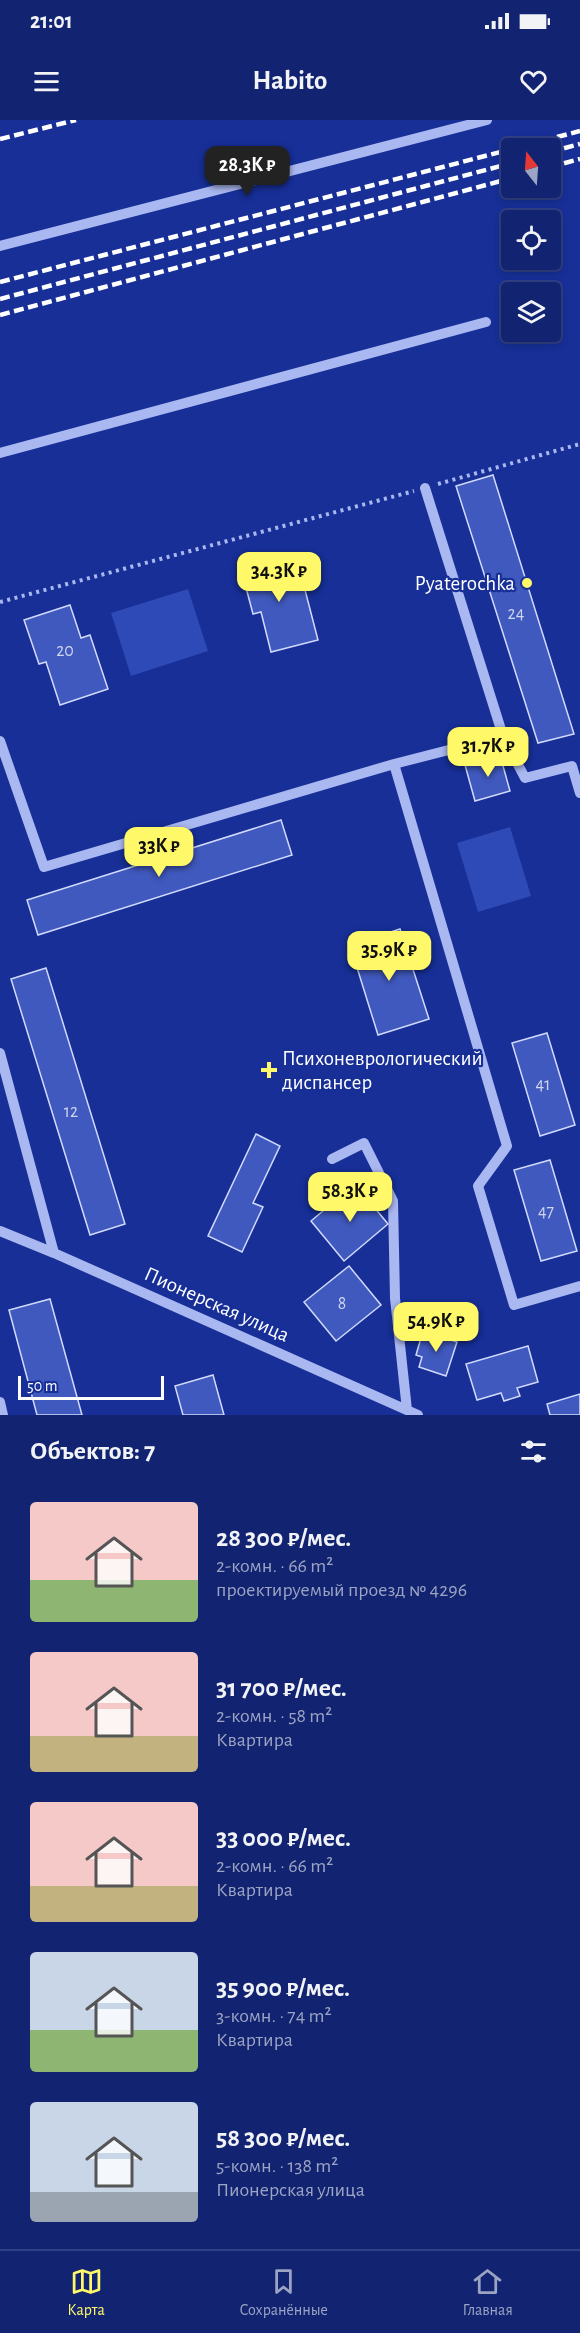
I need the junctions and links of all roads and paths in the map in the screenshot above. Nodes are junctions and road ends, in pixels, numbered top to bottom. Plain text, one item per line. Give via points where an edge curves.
1 (487, 120) edge
2 (0, 246) edge
3 (486, 322) dead end
4 (580, 444) edge
5 (0, 453) edge
6 (425, 488) junction
7 (0, 602) edge
8 (503, 736) junction
9 (0, 741) edge
10 (393, 764) junction
11 (580, 793) edge
12 (0, 1053) edge
13 (332, 1159) dead end
14 (0, 1232) edge
15 (54, 1253) junction
16 (580, 1286) edge
17 (0, 1402) edge
18 (407, 1410) junction
19 (3, 1415) edge
20 (418, 1415) edge

1 - 2 street
3 - 5 street
4 - 6 path
6 - 7 path
6 - 8 street
8 - 10 street
8 - 11 street via 525,778 572,766
9 - 10 street via 44,867
10 - 16 street via 507,1146 478,1186 514,1305
12 - 15 street
13 - 18 street via 364,1143 393,1201 395,1298
14 - 15 street, Пионерская улица
15 - 18 street, Пионерская улица
17 - 19 street
18 - 20 street, Пионерская улица

